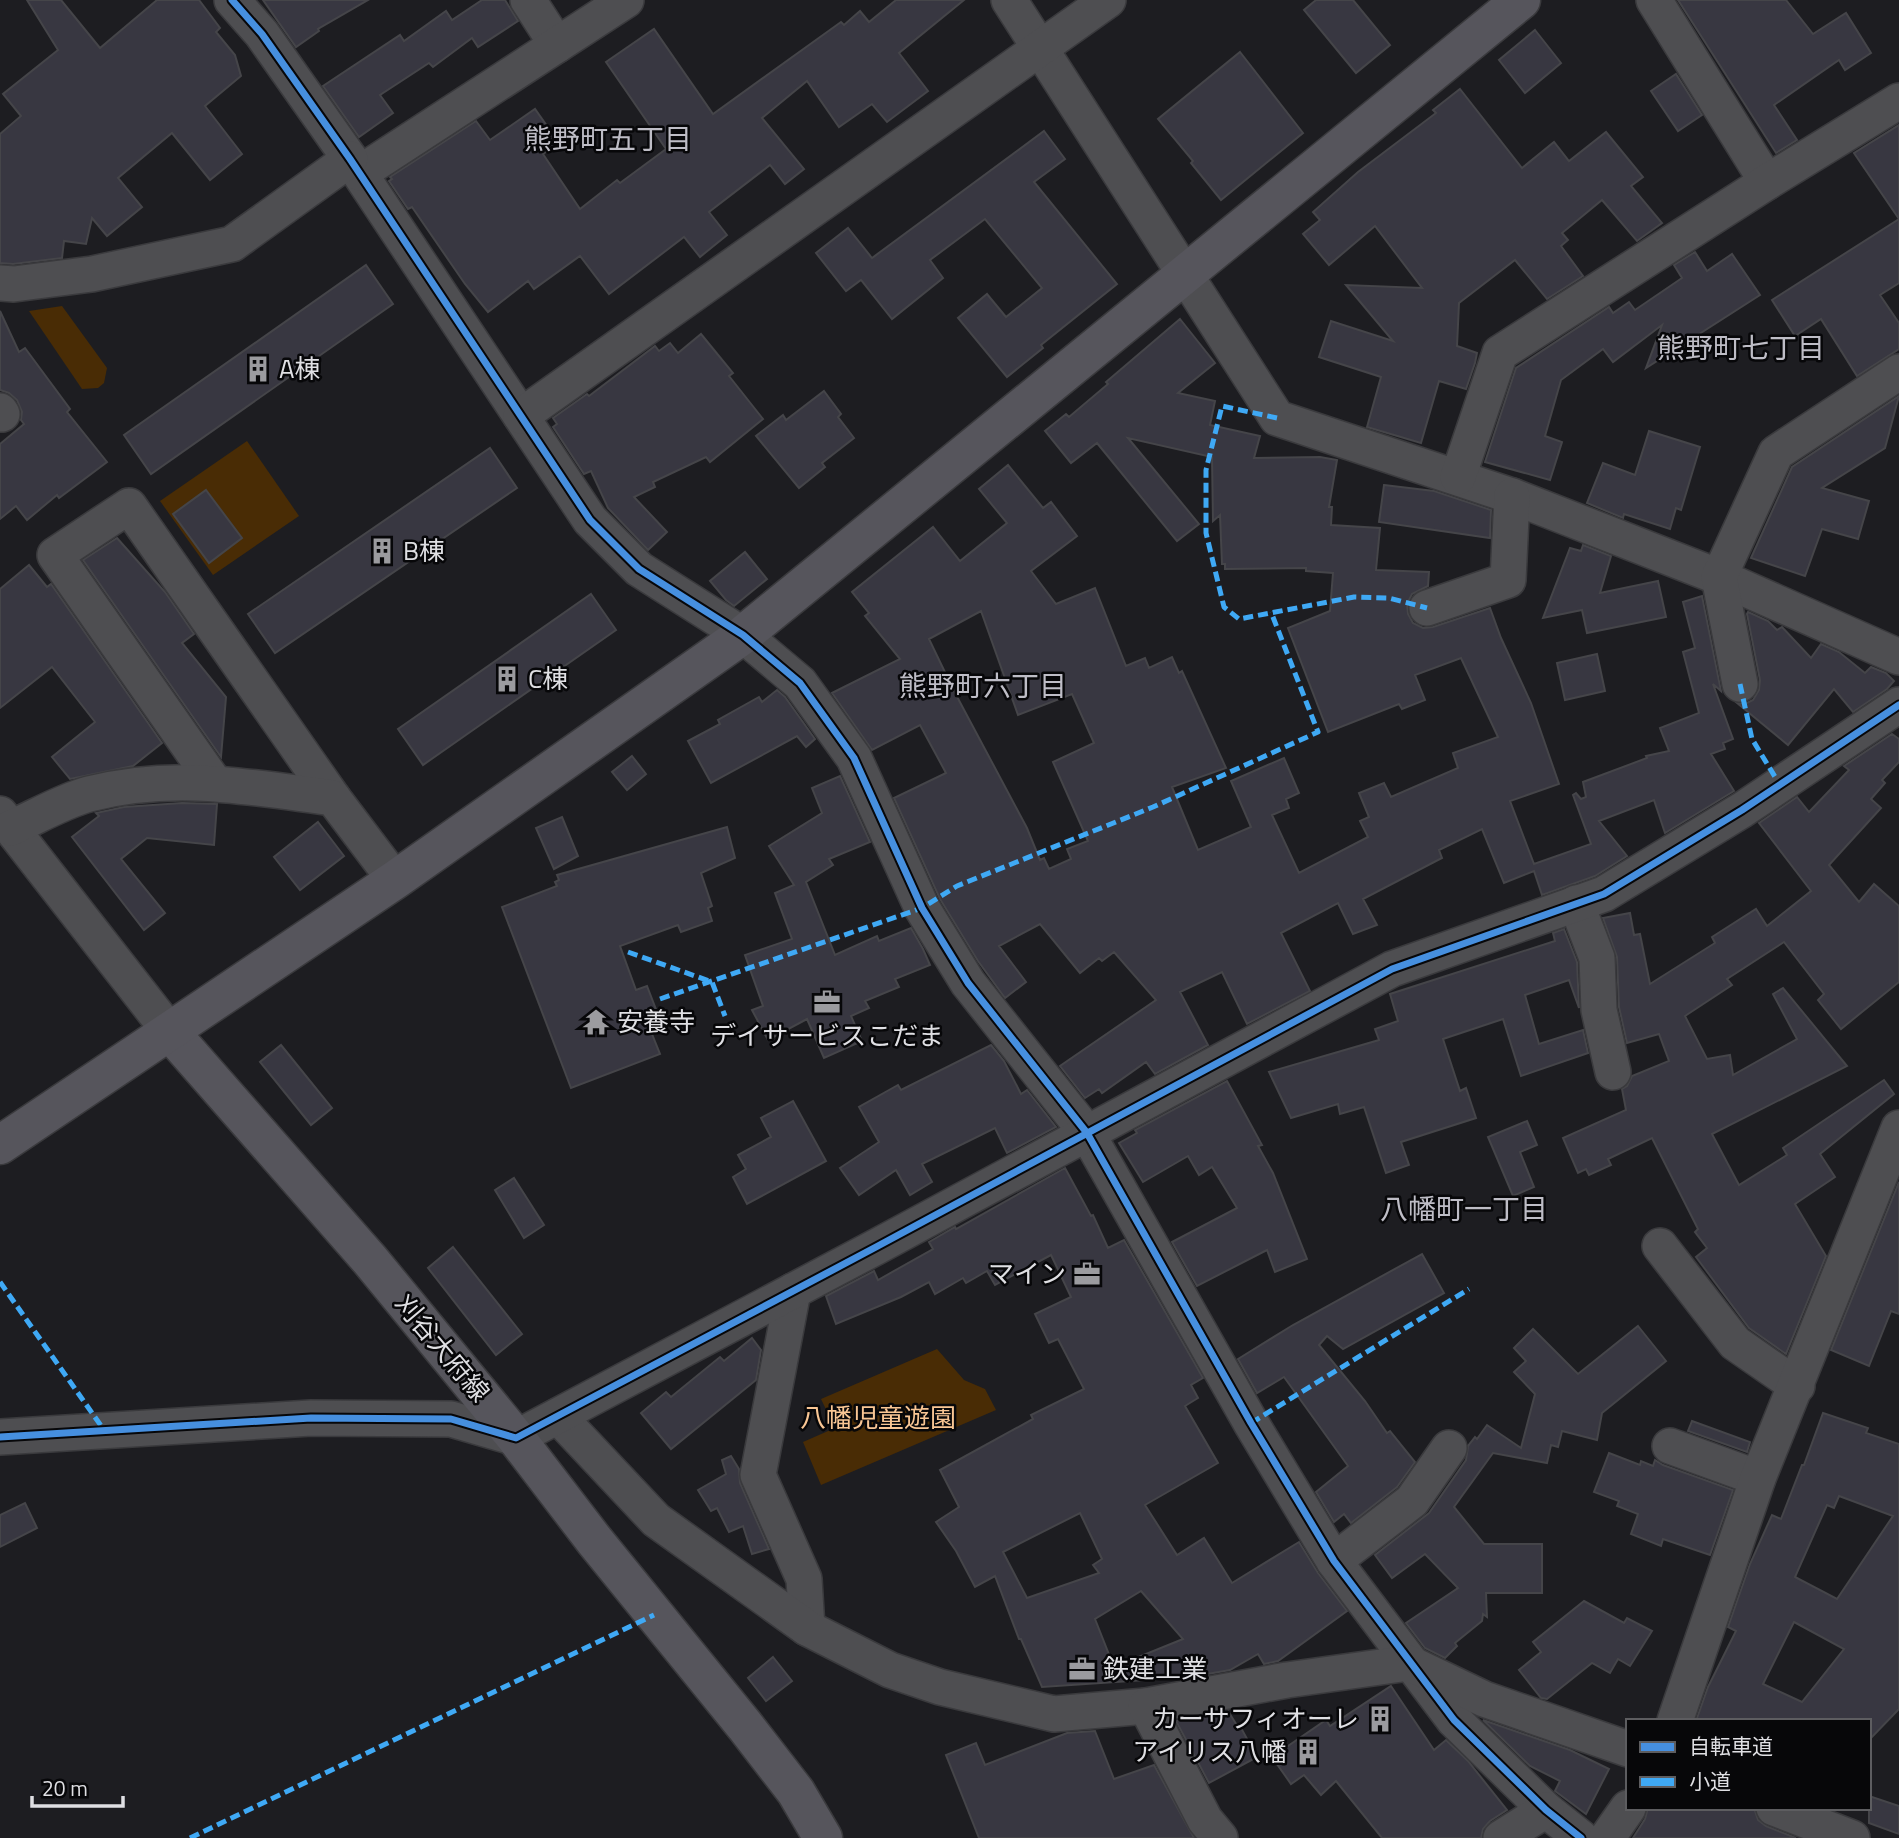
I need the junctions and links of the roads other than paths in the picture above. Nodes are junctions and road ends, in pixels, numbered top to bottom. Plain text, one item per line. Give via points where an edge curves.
1 (232, 0) edge
2 (528, 0) edge
3 (626, 0) edge
4 (1009, 0) edge
5 (1108, 0) edge
6 (1521, 0) edge
7 (1654, 0) edge
8 (557, 45) junction
9 (1040, 49) junction
10 (1899, 101) edge
11 (355, 166) junction
12 (1767, 182) junction
13 (1185, 276) junction
14 (0, 283) edge
15 (1899, 372) edge
16 (521, 416) junction
17 (1458, 477) junction
18 (1512, 496) junction
19 (1719, 577) junction
20 (1427, 608) dead end
21 (743, 635) junction
22 (1899, 657) edge
23 (1740, 684) dead end
24 (1899, 705) edge
25 (214, 782) junction
26 (333, 798) junction
27 (6, 821) edge
28 (395, 880) junction
29 (1576, 904) junction
30 (170, 1032) junction
31 (1613, 1072) dead end
32 (1899, 1128) edge
33 (1087, 1133) junction
34 (0, 1145) edge
35 (1660, 1246) dead end
36 (793, 1292) junction
37 (1797, 1386) junction
38 (558, 1416) junction
39 (0, 1437) edge
40 (516, 1438) junction
41 (1670, 1446) dead end
42 (1449, 1448) dead end
43 (1758, 1478) junction
44 (1334, 1561) junction
45 (807, 1628) junction
46 (1409, 1663) junction
47 (1146, 1706) junction
48 (1676, 1719) edge
49 (1626, 1748) edge
50 (1546, 1810) junction
51 (1627, 1810) edge
52 (1779, 1810) edge
53 (823, 1838) edge
54 (1220, 1838) edge
55 (1501, 1838) edge
56 (1581, 1838) edge
57 (1607, 1838) edge
58 (1852, 1838) edge

1 - 11 street via 262,34
2 - 8 street
3 - 8 street
4 - 9 street
5 - 9 street
6 - 13 street
7 - 12 street
8 - 11 street
9 - 13 street
9 - 16 street
10 - 12 street
11 - 14 street via 232,244 92,274
11 - 16 street
12 - 17 street via 1500,354
13 - 17 street via 1277,418
13 - 21 street
15 - 19 street via 1776,453
16 - 21 street via 590,520 639,569
17 - 18 street
18 - 19 street
18 - 20 street via 1508,580
19 - 22 street
19 - 23 street
21 - 28 street
21 - 33 street via 800,683 854,758 922,908 968,983
24 - 29 street via 1742,810 1604,894
25 - 26 street
25 - 26 street via 55,555 129,506
25 - 27 street via 148,782 87,795
26 - 28 street
27 - 30 street
28 - 30 street
29 - 31 street via 1597,958 1599,1010
29 - 33 street via 1392,969
30 - 34 street
30 - 40 street, 刈谷大府線 via 370,1260
32 - 37 street
33 - 36 street
33 - 44 street
35 - 37 street via 1735,1343
36 - 38 street
36 - 45 street via 758,1475 804,1579
37 - 43 street
38 - 40 street
38 - 45 street via 656,1520
39 - 40 street via 323,1418 451,1419
40 - 53 street, 刈谷大府線 via 746,1726 796,1792
41 - 43 street
42 - 44 street via 1412,1502
43 - 48 street
44 - 46 street
45 - 47 street via 890,1670 995,1701 1054,1714
46 - 47 street
46 - 49 street via 1484,1699
46 - 50 street via 1454,1720
47 - 54 street via 1205,1820
50 - 55 street
50 - 56 street
51 - 57 street
52 - 58 street

